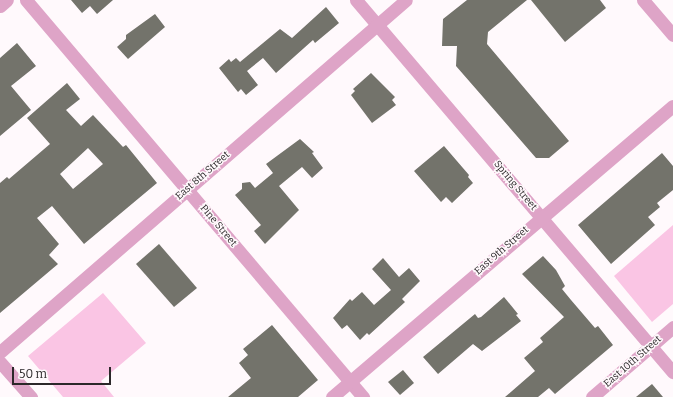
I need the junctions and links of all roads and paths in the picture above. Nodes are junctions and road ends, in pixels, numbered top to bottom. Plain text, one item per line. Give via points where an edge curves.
1 (7, 0) edge
2 (26, 0) edge
3 (356, 0) edge
4 (406, 0) edge
5 (643, 0) edge
6 (0, 6) edge
7 (377, 25) junction
8 (673, 35) edge
9 (673, 106) edge
10 (187, 189) junction
11 (541, 217) junction
12 (673, 328) edge
13 (651, 346) junction
14 (0, 352) edge
15 (0, 362) edge
16 (673, 372) edge
17 (350, 382) junction
18 (31, 397) edge
19 (332, 397) edge
20 (363, 397) edge
21 (592, 397) edge

1 - 6 street
2 - 10 street, Pine Street
3 - 7 street, Spring Street
4 - 7 street, East 8th Street
5 - 8 street
7 - 10 street, East 8th Street
7 - 11 street, Spring Street
9 - 11 street, East 9th Street
10 - 14 street, East 8th Street
10 - 17 street, Pine Street
11 - 13 street, Spring Street
11 - 17 street, East 9th Street
12 - 13 street, East 10th Street
13 - 16 street, Spring Street
13 - 21 street, East 10th Street
15 - 18 street
17 - 19 street, East 9th Street
17 - 20 street, Pine Street

